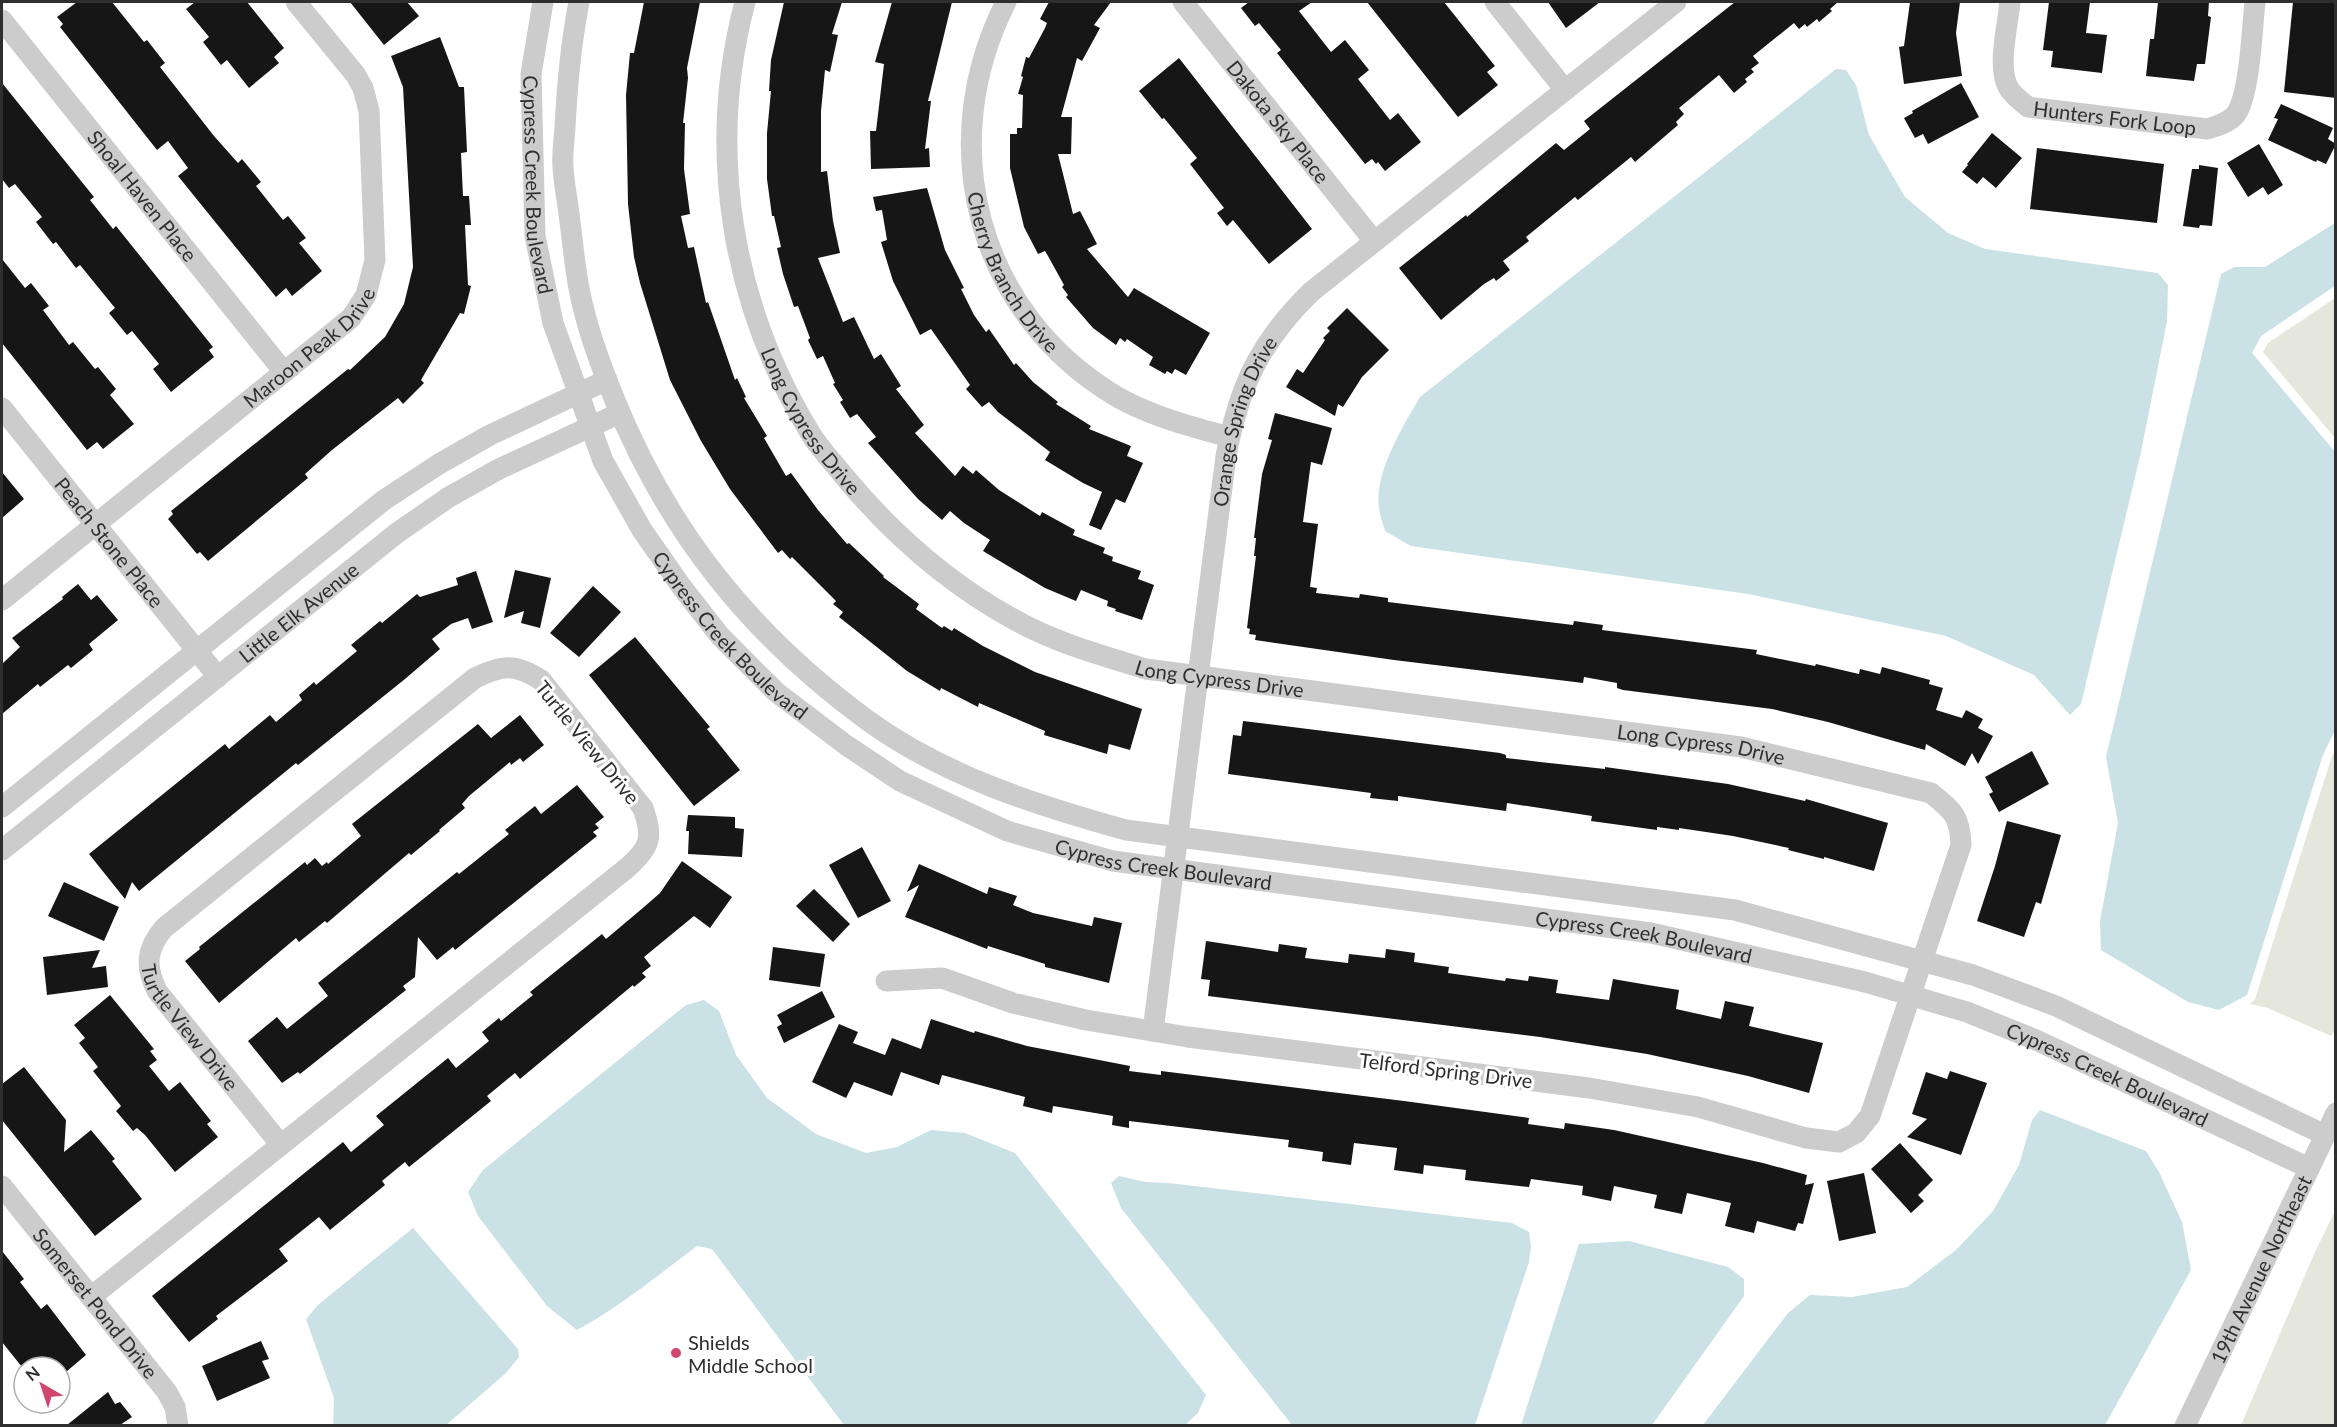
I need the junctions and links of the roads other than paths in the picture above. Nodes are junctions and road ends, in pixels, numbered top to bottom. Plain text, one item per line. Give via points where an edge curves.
1 (296, 2) edge
2 (543, 2) edge
3 (579, 2) edge
4 (745, 2) edge
5 (1006, 2) edge
6 (1183, 2) edge
7 (1495, 2) edge
8 (1676, 2) edge
9 (2010, 2) edge
10 (2255, 2) edge
11 (2, 20) edge
12 (1565, 90) junction
13 (1374, 241) junction
14 (284, 372) junction
15 (607, 380) junction
16 (579, 393) junction
17 (2, 408) edge
18 (620, 413) junction
19 (590, 427) junction
20 (1229, 437) junction
21 (95, 524) junction
22 (2, 600) edge
23 (197, 651) junction
24 (1198, 676) junction
25 (218, 677) junction
26 (2, 807) edge
27 (1178, 837) junction
28 (2, 850) edge
29 (1174, 869) junction
30 (1922, 961) junction
31 (886, 981) dead end
32 (1911, 995) junction
33 (1153, 1031) junction
34 (2336, 1113) edge
35 (2325, 1135) junction
36 (281, 1145) junction
37 (2309, 1168) junction
38 (2, 1186) edge
39 (91, 1297) junction
40 (178, 1425) edge
41 (2185, 1425) edge

1 - 14 street, Maroon Peak Drive via 363,88 369,111 375,260 366,295 351,318
2 - 16 street, Cypress Creek Boulevard via 531,74 535,236 553,323
3 - 15 street, Cypress Creek Boulevard via 566,102 563,166 580,294
4 - 24 street, Long Cypress Drive via 728,92 729,200 756,319 782,381 814,438 904,542 962,588 1015,621 1066,644 1146,669
5 - 20 street, Cherry Branch Drive via 980,71 970,153 980,218 988,246 1006,282 1031,320 1065,359 1089,378 1145,410
6 - 13 street, Dakota Sky Place
7 - 12 street
8 - 12 street, Orange Spring Drive
9 - 10 street, Hunters Fork Loop via 2002,69 2007,86 2028,107 2207,129 2236,114 2244,96
11 - 14 street, Shoal Haven Place
12 - 13 street, Orange Spring Drive
13 - 20 street, Orange Spring Drive via 1288,314 1251,369
14 - 21 street, Maroon Peak Drive
15 - 16 street, Little Elk Avenue
15 - 18 street, Cypress Creek Boulevard
16 - 19 street, Cypress Creek Boulevard
16 - 23 street, Little Elk Avenue via 490,435 384,500
17 - 21 street, Peach Stone Place
18 - 19 street, Little Elk Avenue
18 - 27 street, Cypress Creek Boulevard via 631,441 676,522 721,584 793,658 868,721 925,755 1048,808 1126,830
19 - 25 street, Little Elk Avenue via 449,497 397,533
19 - 29 street, Cypress Creek Boulevard via 603,461 648,540 720,636 776,692 846,745 900,781 1007,831 1113,861
20 - 24 street, Orange Spring Drive
21 - 22 street, Maroon Peak Drive
21 - 23 street, Peach Stone Place
23 - 25 street, Peach Stone Place
23 - 26 street, Little Elk Avenue
24 - 27 street, Orange Spring Drive
24 - 30 street, Long Cypress Drive via 1741,747 1931,793 1950,808 1960,826 1961,844
25 - 28 street, Little Elk Avenue
27 - 29 street, Orange Spring Drive
27 - 30 street, Cypress Creek Boulevard via 1735,910
29 - 32 street, Cypress Creek Boulevard via 1651,933
29 - 33 street, Orange Spring Drive
30 - 32 street, Long Cypress Drive
30 - 35 street, Cypress Creek Boulevard via 2056,1006
31 - 33 street, Telford Spring Drive via 942,978 1013,1003
32 - 33 street, Telford Spring Drive via 1870,1116 1857,1133 1839,1142 1806,1138 1698,1107 1589,1088
32 - 37 street, Cypress Creek Boulevard via 2036,1040
34 - 35 street, 19th Avenue Northeast
35 - 37 street, 19th Avenue Northeast
36 - 36 street, Turtle View Drive via 157,992 150,977 152,942 164,928 475,678 495,668 527,671 541,680 643,808 650,829 647,844 627,868
36 - 39 street, Turtle View Drive
37 - 41 street, 19th Avenue Northeast
38 - 39 street, Somerset Pond Drive
39 - 40 street, Somerset Pond Drive via 167,1392

